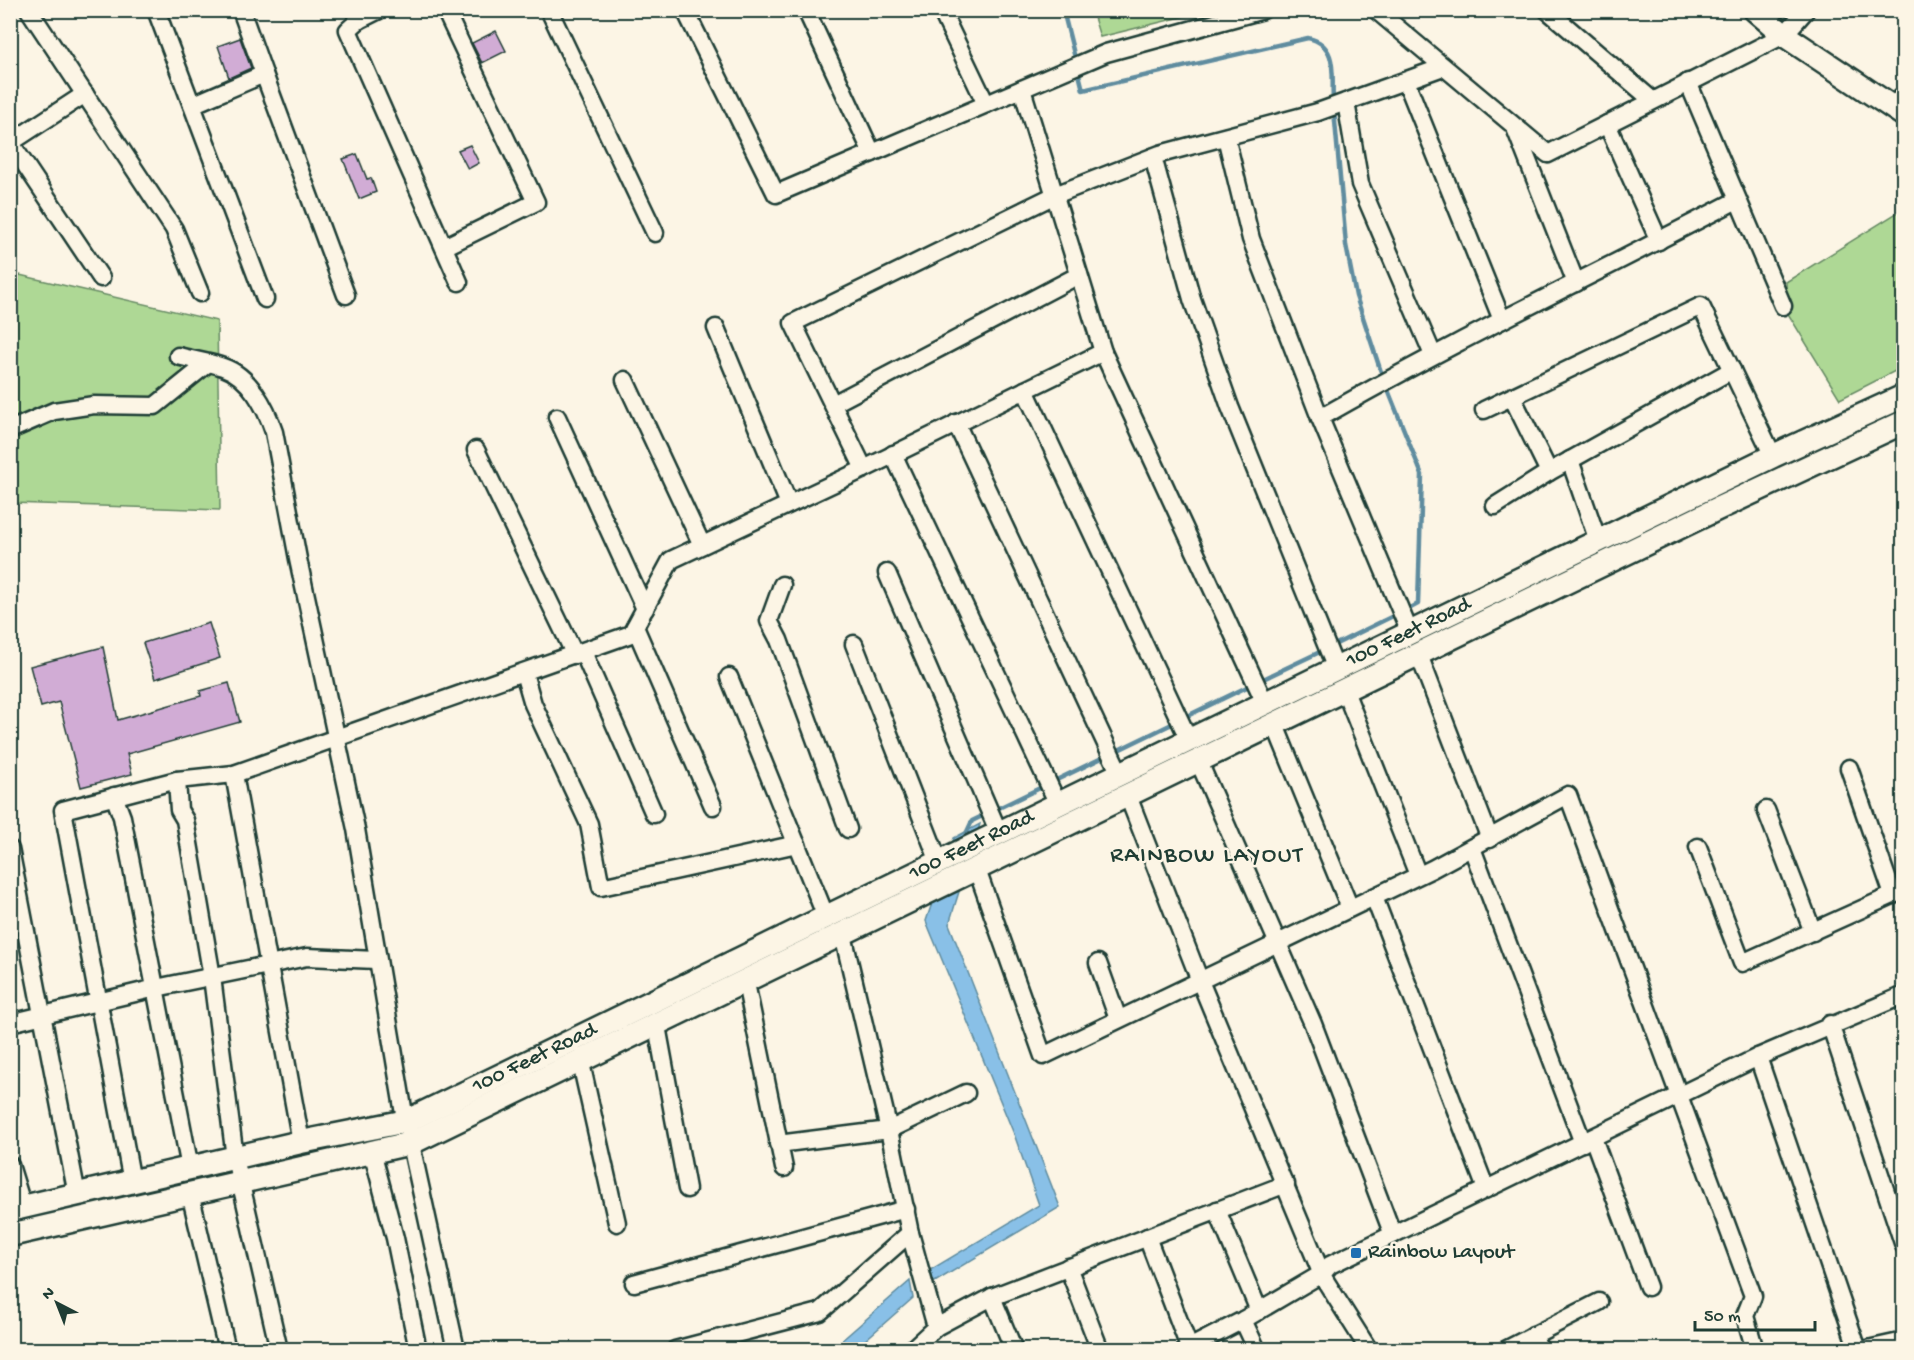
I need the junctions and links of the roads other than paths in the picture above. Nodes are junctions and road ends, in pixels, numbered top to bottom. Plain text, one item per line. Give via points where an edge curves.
1 (30, 10) edge
2 (156, 10) edge
3 (241, 10) edge
4 (379, 10) edge
5 (445, 10) edge
6 (549, 10) edge
7 (686, 10) edge
8 (806, 10) edge
9 (941, 10) edge
10 (1263, 10) edge
11 (1376, 10) edge
12 (1547, 10) edge
13 (1755, 10) edge
14 (1806, 10) edge
15 (357, 15) edge
16 (1784, 35) junction
17 (1443, 67) junction
18 (264, 74) junction
19 (1406, 81) junction
20 (1688, 82) junction
21 (1022, 89) junction
22 (85, 94) junction
23 (1652, 100) junction
24 (1346, 102) junction
25 (986, 104) junction
26 (192, 105) junction
27 (1900, 105) edge
28 (1607, 124) junction
29 (1513, 125) junction
30 (1226, 137) junction
31 (11, 142) edge
32 (872, 153) junction
33 (1153, 157) junction
34 (1055, 195) junction
35 (1737, 200) junction
36 (655, 233) dead end
37 (1659, 241) junction
38 (444, 247) junction
39 (1079, 275) junction
40 (101, 278) dead end
41 (459, 282) dead end
42 (1576, 283) junction
43 (200, 293) dead end
44 (346, 295) dead end
45 (265, 298) dead end
46 (1783, 306) dead end
47 (1502, 320) junction
48 (716, 328) dead end
49 (1103, 352) junction
50 (1433, 355) junction
51 (178, 356) dead end
52 (207, 364) junction
53 (1732, 370) junction
54 (625, 380) dead end
55 (1025, 390) junction
56 (1904, 396) edge
57 (1512, 397) junction
58 (833, 404) junction
59 (1484, 410) dead end
60 (557, 417) dead end
61 (1320, 418) junction
62 (1904, 422) edge
63 (956, 423) junction
64 (10, 430) edge
65 (476, 450) dead end
66 (893, 454) junction
67 (1773, 456) junction
68 (1570, 460) junction
69 (864, 469) junction
70 (1549, 472) junction
71 (789, 504) junction
72 (1495, 506) dead end
73 (1598, 541) junction
74 (702, 545) junction
75 (887, 573) dead end
76 (782, 585) dead end
77 (645, 609) junction
78 (635, 627) junction
79 (1410, 633) junction
80 (854, 644) dead end
81 (579, 653) junction
82 (1419, 655) junction
83 (1336, 669) junction
84 (524, 673) junction
85 (729, 677) dead end
86 (1345, 691) junction
87 (1265, 703) junction
88 (1275, 725) junction
89 (336, 740) junction
90 (1189, 740) junction
91 (1199, 762) junction
92 (1849, 768) dead end
93 (234, 774) junction
94 (1120, 774) junction
95 (177, 780) junction
96 (114, 796) junction
97 (1128, 796) junction
98 (1058, 804) junction
99 (713, 806) dead end
100 (1766, 810) dead end
101 (654, 814) dead end
102 (848, 829) dead end
103 (999, 833) junction
104 (1490, 839) junction
105 (797, 844) junction
106 (1472, 848) junction
107 (1698, 848) dead end
108 (10, 849) edge
109 (939, 862) junction
110 (977, 870) junction
111 (1418, 875) junction
112 (1898, 893) edge
113 (1374, 897) junction
114 (1350, 908) junction
115 (826, 917) junction
116 (1814, 932) junction
117 (843, 935) junction
118 (1276, 942) junction
119 (376, 960) junction
120 (1098, 963) dead end
121 (270, 964) junction
122 (212, 977) junction
123 (1200, 981) junction
124 (746, 983) junction
125 (156, 988) junction
126 (1904, 995) edge
127 (98, 1003) junction
128 (44, 1016) junction
129 (1118, 1019) junction
130 (10, 1023) edge
131 (1830, 1024) junction
132 (657, 1026) junction
133 (1758, 1057) junction
134 (581, 1063) junction
135 (966, 1093) dead end
136 (1679, 1098) junction
137 (889, 1130) junction
138 (409, 1132) junction
139 (1588, 1140) junction
140 (301, 1142) junction
141 (778, 1144) junction
142 (372, 1151) junction
143 (235, 1158) junction
144 (10, 1165) edge
145 (190, 1168) junction
146 (784, 1168) dead end
147 (240, 1181) junction
148 (132, 1182) junction
149 (1286, 1184) junction
150 (687, 1189) dead end
151 (1486, 1190) junction
152 (190, 1193) junction
153 (77, 1195) junction
154 (17, 1209) edge
155 (906, 1209) junction
156 (1217, 1210) junction
157 (616, 1223) dead end
158 (910, 1233) junction
159 (10, 1235) edge
160 (1393, 1236) junction
161 (1147, 1237) junction
162 (1904, 1246) edge
163 (1068, 1267) junction
164 (1323, 1273) junction
165 (634, 1283) dead end
166 (1648, 1287) dead end
167 (993, 1297) junction
168 (1599, 1302) dead end
169 (1259, 1311) junction
170 (1243, 1320) junction
171 (936, 1327) junction
172 (1904, 1341) edge
173 (1536, 1342) edge
174 (920, 1346) edge
175 (1187, 1348) edge
176 (227, 1350) edge
177 (279, 1350) edge
178 (418, 1350) edge
179 (456, 1350) edge
180 (675, 1350) edge
181 (1014, 1350) edge
182 (1100, 1350) edge
183 (1257, 1350) edge
184 (1368, 1350) edge
185 (1505, 1350) edge
186 (1755, 1350) edge
187 (1858, 1350) edge
188 (1863, 1350) edge

1 - 22 street
2 - 26 street
3 - 18 street
4 - 15 street
5 - 38 street via 536,202
6 - 36 street
7 - 32 street via 776,194
8 - 32 street
9 - 25 street
10 - 21 street via 1106,53
11 - 17 street
12 - 23 street
13 - 16 main road
14 - 16 street
15 - 38 street via 348,30
16 - 20 street
16 - 27 main road
17 - 19 street
17 - 29 street
18 - 26 street
18 - 44 street
19 - 24 street
19 - 47 street
20 - 23 street
20 - 35 street
21 - 25 street
21 - 34 street
22 - 31 street
22 - 43 street via 174,229
23 - 28 street
24 - 30 street
24 - 50 street via 1360,184
25 - 32 street
26 - 45 street
28 - 29 street via 1548,154
28 - 37 street
29 - 42 street
30 - 33 street
30 - 61 street via 1251,239
31 - 40 street
33 - 34 street
33 - 83 street via 1192,299 1230,407
34 - 39 street
34 - 58 street via 793,323
35 - 37 street
35 - 46 street
37 - 42 street
38 - 41 street
39 - 49 street
39 - 58 street
42 - 47 street
47 - 50 street
48 - 71 street
49 - 55 street
49 - 87 street
50 - 61 street
51 - 52 street
52 - 64 street via 154,406 64,409
52 - 89 street via 237,375 255,392 274,432
53 - 57 street via 1701,306
53 - 67 street
53 - 68 street
54 - 74 street
55 - 63 street
55 - 90 street
56 - 67 main road, 100 Feet Road
57 - 59 street
57 - 70 street
58 - 69 street
60 - 77 street
61 - 79 street
62 - 82 main road, 100 Feet Road
63 - 66 street
63 - 94 street
65 - 81 street
66 - 69 street
66 - 98 street
67 - 73 main road, 100 Feet Road
68 - 70 street
68 - 73 street
69 - 71 street
70 - 72 street
71 - 74 street
73 - 79 main road, 100 Feet Road
74 - 77 street via 671,560
75 - 103 street
76 - 102 street via 769,621
77 - 78 street
78 - 81 street via 631,634
78 - 99 street
79 - 83 main road, 100 Feet Road
80 - 109 street
81 - 84 street
81 - 101 street
82 - 86 main road, 100 Feet Road
82 - 104 street
83 - 87 main road, 100 Feet Road
84 - 89 street
84 - 105 street via 533,704 589,824 601,887
85 - 105 street
86 - 88 main road, 100 Feet Road
86 - 111 street
87 - 90 main road, 100 Feet Road
88 - 91 main road, 100 Feet Road
88 - 114 street
89 - 93 street
89 - 119 street via 356,829
90 - 94 main road, 100 Feet Road
91 - 97 main road, 100 Feet Road
91 - 118 street
92 - 112 street
93 - 95 street
93 - 121 street
94 - 98 main road, 100 Feet Road
95 - 96 street
95 - 122 street via 179,810 185,820
96 - 125 street via 122,817
96 - 127 street via 63,810
97 - 110 main road, 100 Feet Road
97 - 123 street
98 - 103 main road, 100 Feet Road
100 - 116 street
103 - 109 main road, 100 Feet Road
104 - 106 street
104 - 136 street via 1568,795
105 - 115 street
106 - 111 street
106 - 139 street
107 - 116 street via 1741,962
108 - 128 street
109 - 115 main road, 100 Feet Road
110 - 117 main road, 100 Feet Road
110 - 129 street via 1043,1056
111 - 113 street
112 - 116 street
113 - 114 street
113 - 151 street
114 - 118 street
115 - 138 main road, 100 Feet Road
117 - 124 main road, 100 Feet Road
117 - 137 street
118 - 123 street
118 - 160 street via 1313,1024
119 - 121 street via 317,956
119 - 138 street
120 - 129 street
121 - 122 street
121 - 140 street
122 - 125 street
122 - 143 street
123 - 129 street
123 - 149 street
124 - 132 main road, 100 Feet Road
124 - 141 street
125 - 127 street
125 - 145 street via 164,1048
126 - 131 street
127 - 128 street
127 - 148 street
128 - 130 street
128 - 153 street
131 - 133 street
131 - 162 street
132 - 134 main road, 100 Feet Road
132 - 150 street
133 - 136 street
133 - 187 street
134 - 138 main road, 100 Feet Road
134 - 157 street
135 - 137 street
136 - 139 street
136 - 186 street via 1753,1296 1745,1316
137 - 141 street
137 - 155 street
138 - 140 main road, 100 Feet Road
138 - 142 main road, 100 Feet Road
138 - 179 street
139 - 151 street
139 - 166 street
140 - 143 main road, 100 Feet Road
141 - 146 street
142 - 147 main road, 100 Feet Road
142 - 178 street
143 - 145 main road, 100 Feet Road
143 - 147 street
144 - 154 street
145 - 148 main road, 100 Feet Road
147 - 152 main road, 100 Feet Road
147 - 177 street
148 - 153 main road, 100 Feet Road
149 - 156 street
149 - 164 street
151 - 160 street
152 - 159 main road, 100 Feet Road
152 - 176 street
153 - 154 main road, 100 Feet Road
155 - 158 street
155 - 165 street
156 - 161 street
156 - 169 street
158 - 171 street
158 - 180 street via 820,1312
160 - 164 street via 1330,1265
161 - 163 street
161 - 175 street
163 - 167 street
163 - 182 street
164 - 169 street
164 - 184 street
167 - 171 street
167 - 181 street
168 - 173 street
169 - 170 street
170 - 175 street
170 - 183 street
171 - 174 street
172 - 188 street
173 - 185 street

